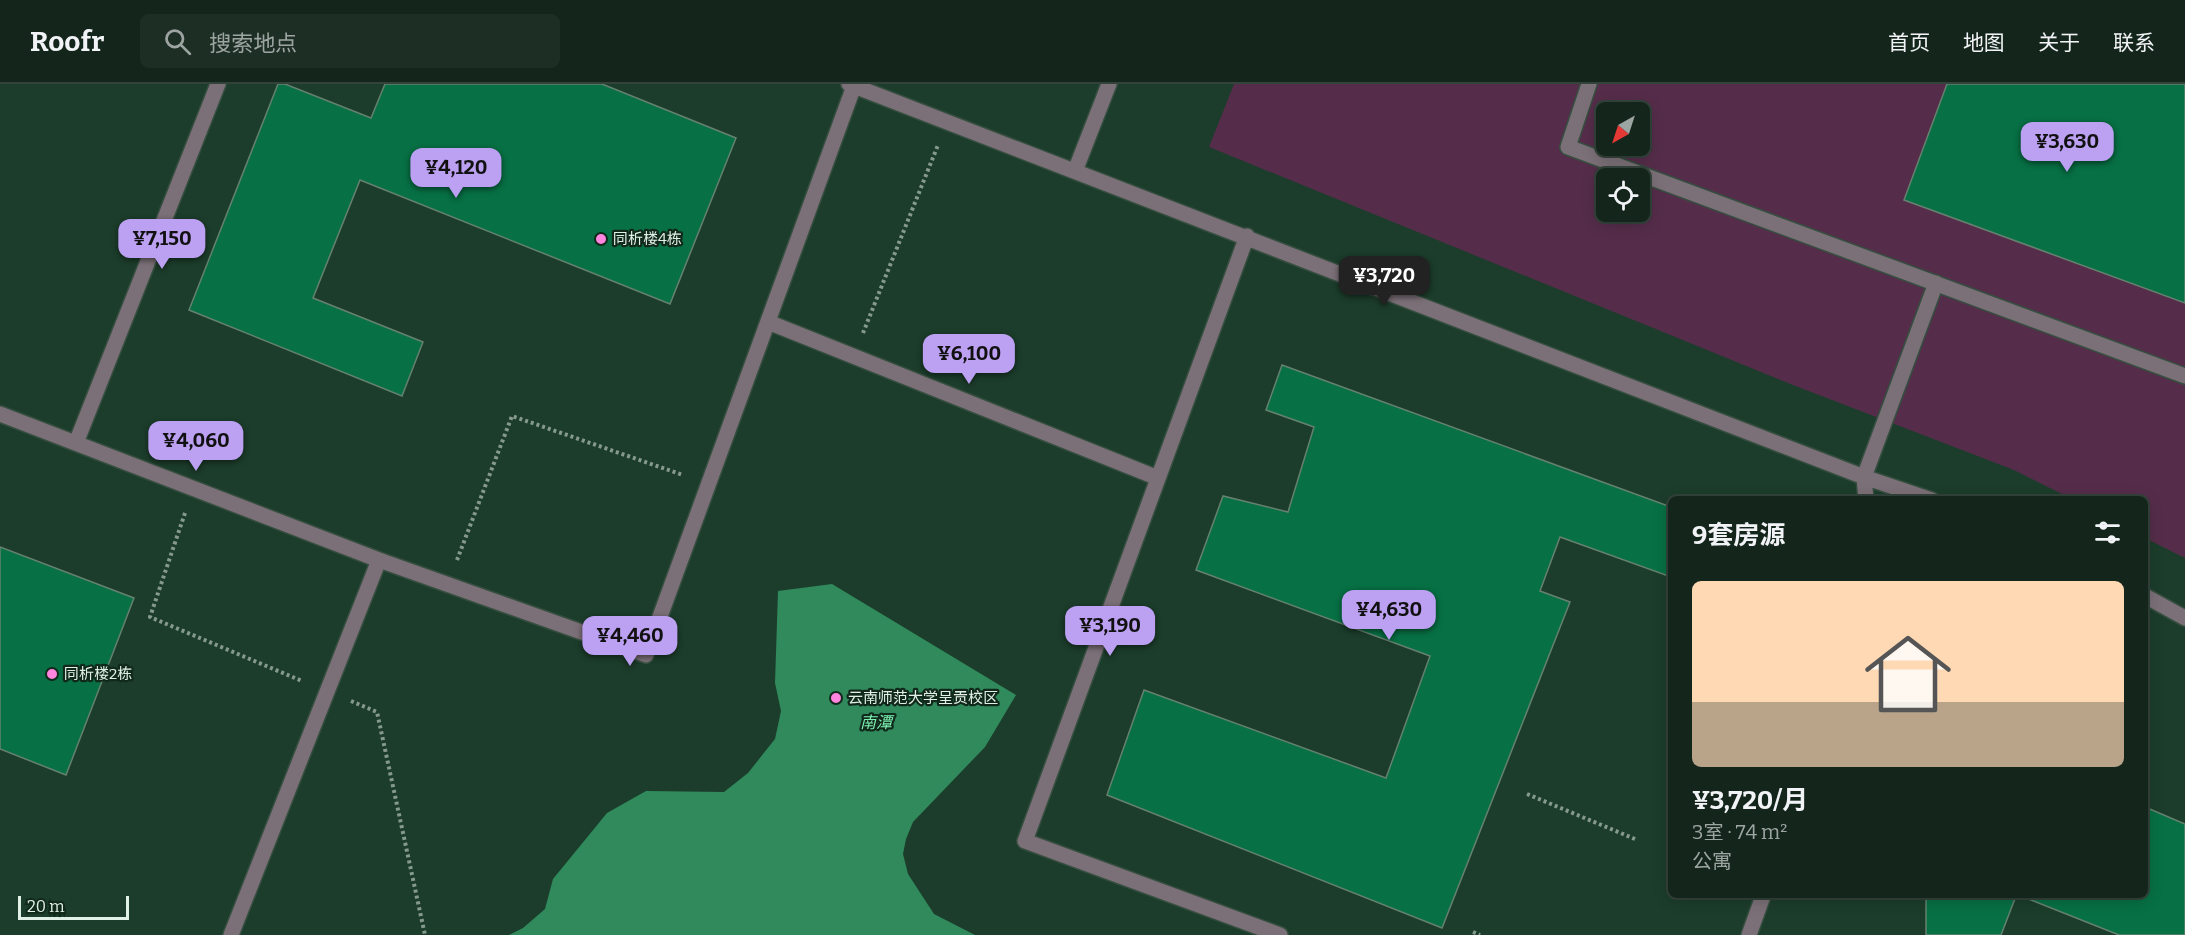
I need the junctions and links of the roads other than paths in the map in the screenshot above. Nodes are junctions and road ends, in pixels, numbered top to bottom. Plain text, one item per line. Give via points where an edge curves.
1 (218, 84) edge
2 (1108, 84) edge
3 (1589, 84) edge
4 (852, 85) edge
5 (1075, 171) junction
6 (1246, 236) junction
7 (1936, 283) junction
8 (768, 322) junction
9 (2185, 376) edge
10 (0, 414) edge
11 (76, 443) junction
12 (1864, 477) junction
13 (1158, 478) junction
14 (1866, 496) edge
15 (1920, 496) edge
16 (380, 560) junction
17 (2148, 598) edge
18 (2185, 618) edge
19 (1762, 898) edge
20 (231, 935) edge
21 (1280, 935) edge
22 (1749, 935) edge

1 - 11 street
2 - 5 street
3 - 7 street via 1568,147
4 - 5 street
4 - 8 street
5 - 6 street
6 - 12 street
6 - 13 street
7 - 9 street
7 - 12 street
8 - 13 street
8 - 16 street via 646,655
10 - 11 street
11 - 16 street
12 - 14 street
12 - 15 street
13 - 21 street via 1024,841
16 - 20 street
17 - 18 street
19 - 22 street

